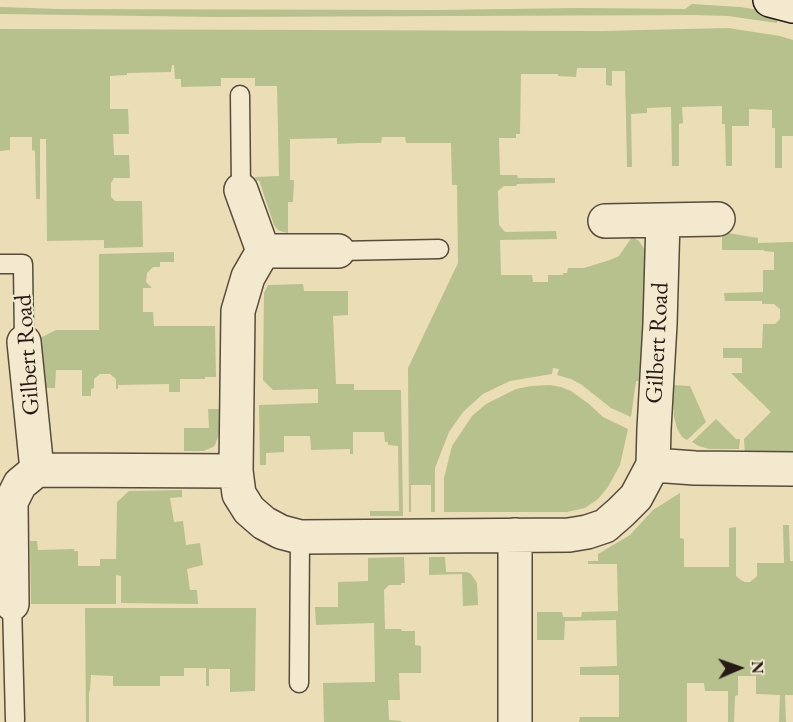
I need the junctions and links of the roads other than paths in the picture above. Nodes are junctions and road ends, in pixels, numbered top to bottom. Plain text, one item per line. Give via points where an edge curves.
1 (770, 0) edge
2 (793, 6) edge
3 (240, 95) dead end
4 (242, 190) joint
5 (718, 219) dead end
6 (663, 220) junction
7 (605, 221) dead end
8 (439, 249) dead end
9 (338, 250) joint
10 (263, 251) junction
11 (0, 264) edge
12 (24, 342) joint
13 (653, 465) junction
14 (793, 469) edge
15 (37, 470) junction
16 (236, 471) junction
17 (515, 536) junction
18 (300, 537) junction
19 (12, 604) joint
20 (299, 682) dead end
21 (15, 720) dead end
22 (515, 722) edge

1 - 2 street
3 - 4 lane
4 - 10 street
5 - 6 street
6 - 7 street
6 - 13 street, Gilbert Road
8 - 9 lane
9 - 10 street
10 - 16 street, Gilbert Road via 248,277 238,311
11 - 12 lane, Gilbert Road via 23,264
12 - 15 street, Gilbert Road
13 - 14 street
13 - 17 street, Gilbert Road via 636,497 605,526 569,535
15 - 16 street
15 - 19 street via 20,483 11,502
16 - 18 street, Gilbert Road via 238,494 249,510 264,523
17 - 18 street, Gilbert Road
17 - 22 street
18 - 20 lane
19 - 21 lane

